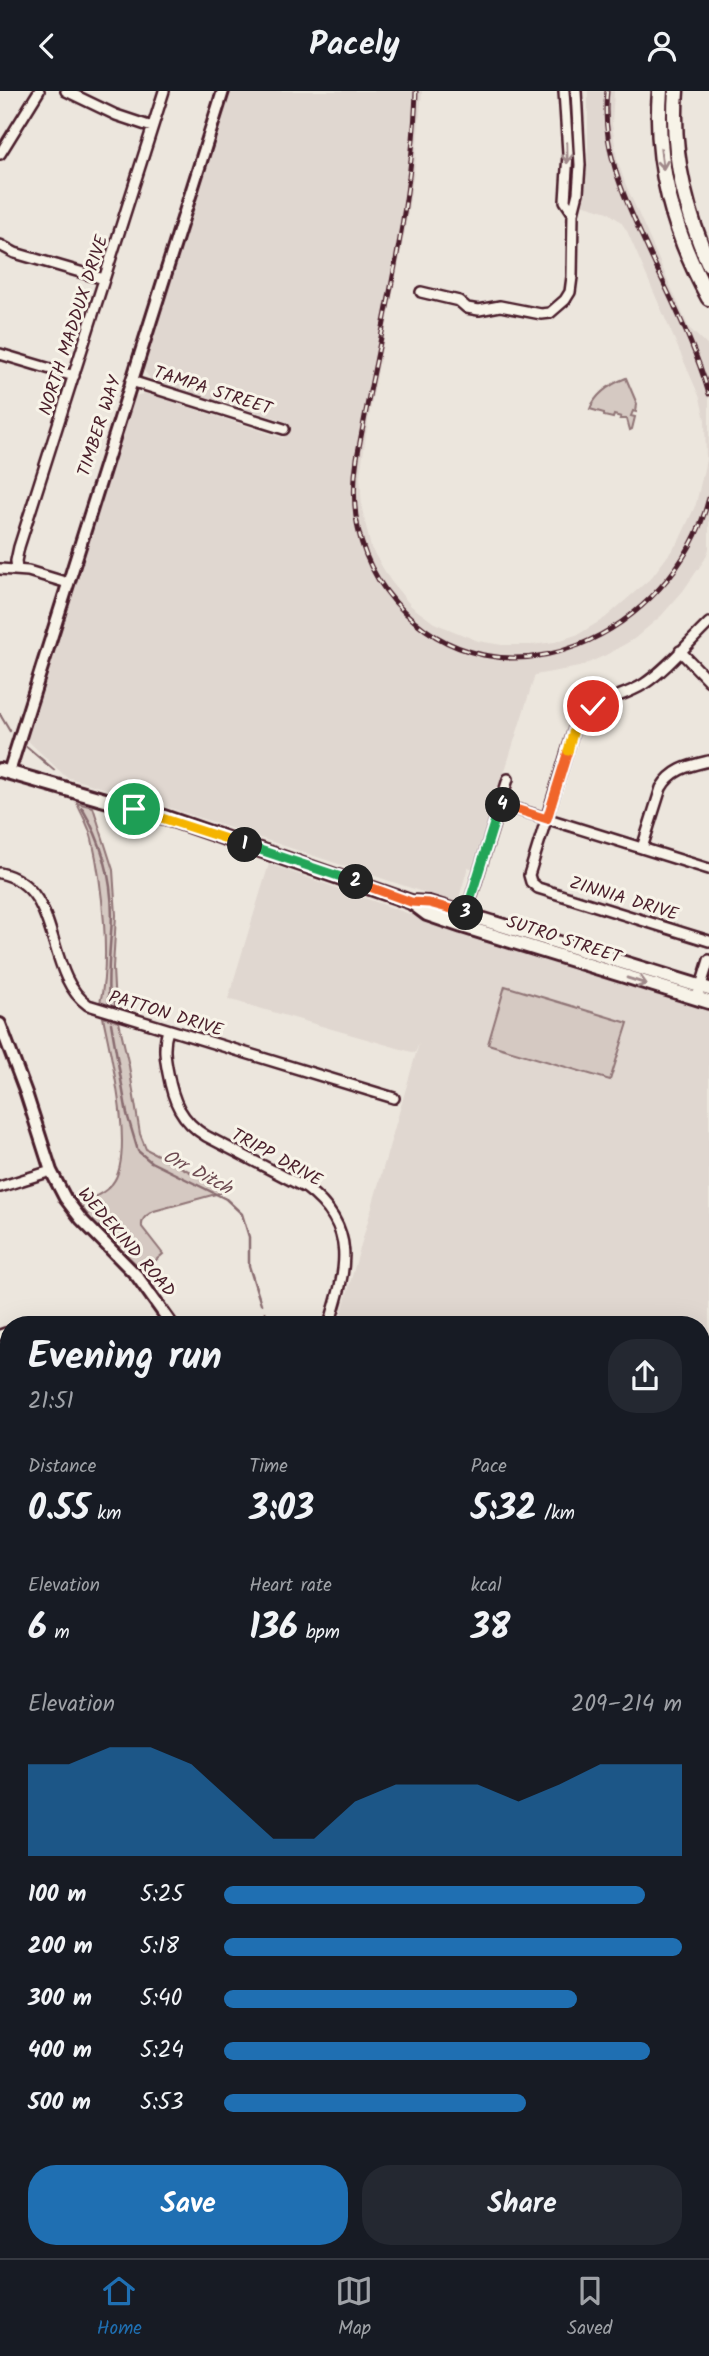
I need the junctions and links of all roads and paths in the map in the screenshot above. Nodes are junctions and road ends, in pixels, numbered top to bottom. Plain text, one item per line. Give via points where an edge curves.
1 (39, 91) edge
2 (66, 91) edge
3 (164, 91) edge
4 (223, 91) edge
5 (564, 91) edge
6 (576, 91) edge
7 (660, 91) edge
8 (676, 91) edge
9 (152, 127) junction
10 (0, 154) edge
11 (573, 213) junction
12 (0, 245) edge
13 (709, 264) edge
14 (104, 279) junction
15 (421, 292) dead end
16 (709, 298) edge
17 (0, 354) edge
18 (74, 376) junction
19 (131, 381) junction
20 (284, 429) dead end
21 (0, 569) edge
22 (17, 569) junction
23 (68, 583) junction
24 (709, 623) edge
25 (680, 651) junction
26 (708, 679) edge
27 (709, 761) edge
28 (4, 771) edge
29 (508, 779) dead end
30 (500, 804) junction
31 (547, 819) junction
32 (642, 848) junction
33 (709, 869) edge
34 (0, 873) edge
35 (464, 920) junction
36 (709, 941) edge
37 (709, 960) edge
38 (704, 994) edge
39 (0, 1024) edge
40 (168, 1030) junction
41 (394, 1098) dead end
42 (51, 1171) junction
43 (0, 1187) edge
44 (166, 1316) edge
45 (331, 1316) edge

1 - 10 street
2 - 9 street
3 - 9 street, NORTH MADDUX DRIVE
4 - 19 street, TIMBER WAY
5 -> 11 street via 565,201
6 - 11 street via 580,165
7 -> 16 main road via 659,132 667,191 684,247
8 - 13 main road via 681,178
9 - 14 street, NORTH MADDUX DRIVE
11 - 15 street via 570,292 550,313 500,306 479,310
12 - 14 street
14 - 18 street, NORTH MADDUX DRIVE
17 - 18 street
18 - 22 street, NORTH MADDUX DRIVE via 17,555
19 - 20 street, TAMPA STREET
19 - 23 street, TIMBER WAY
21 - 22 street
22 - 23 street
23 - 28 street, TIMBER WAY
24 - 25 street
25 - 26 street
25 - 31 street via 641,686 593,706 580,718
27 - 32 street via 678,769 665,780
28 - 35 main road, SUTRO STREET via 161,816 411,902 427,914
29 - 30 street
30 - 31 street
30 - 35 street
31 - 32 street
31 - 36 street, ZINNIA DRIVE via 529,875 538,888
32 - 33 street
34 - 40 street, PATTON DRIVE via 21,881 35,895 80,999 97,1009
35 - 38 main road, SUTRO STREET
37 - 38 street
39 - 42 street, WEDEKIND ROAD
40 - 41 street, PATTON DRIVE
40 - 45 street, TRIPP DRIVE via 164,1051 172,1095 182,1115 206,1136 306,1188 335,1219 345,1266
42 - 43 street
42 - 44 street, WEDEKIND ROAD via 73,1209 137,1276

